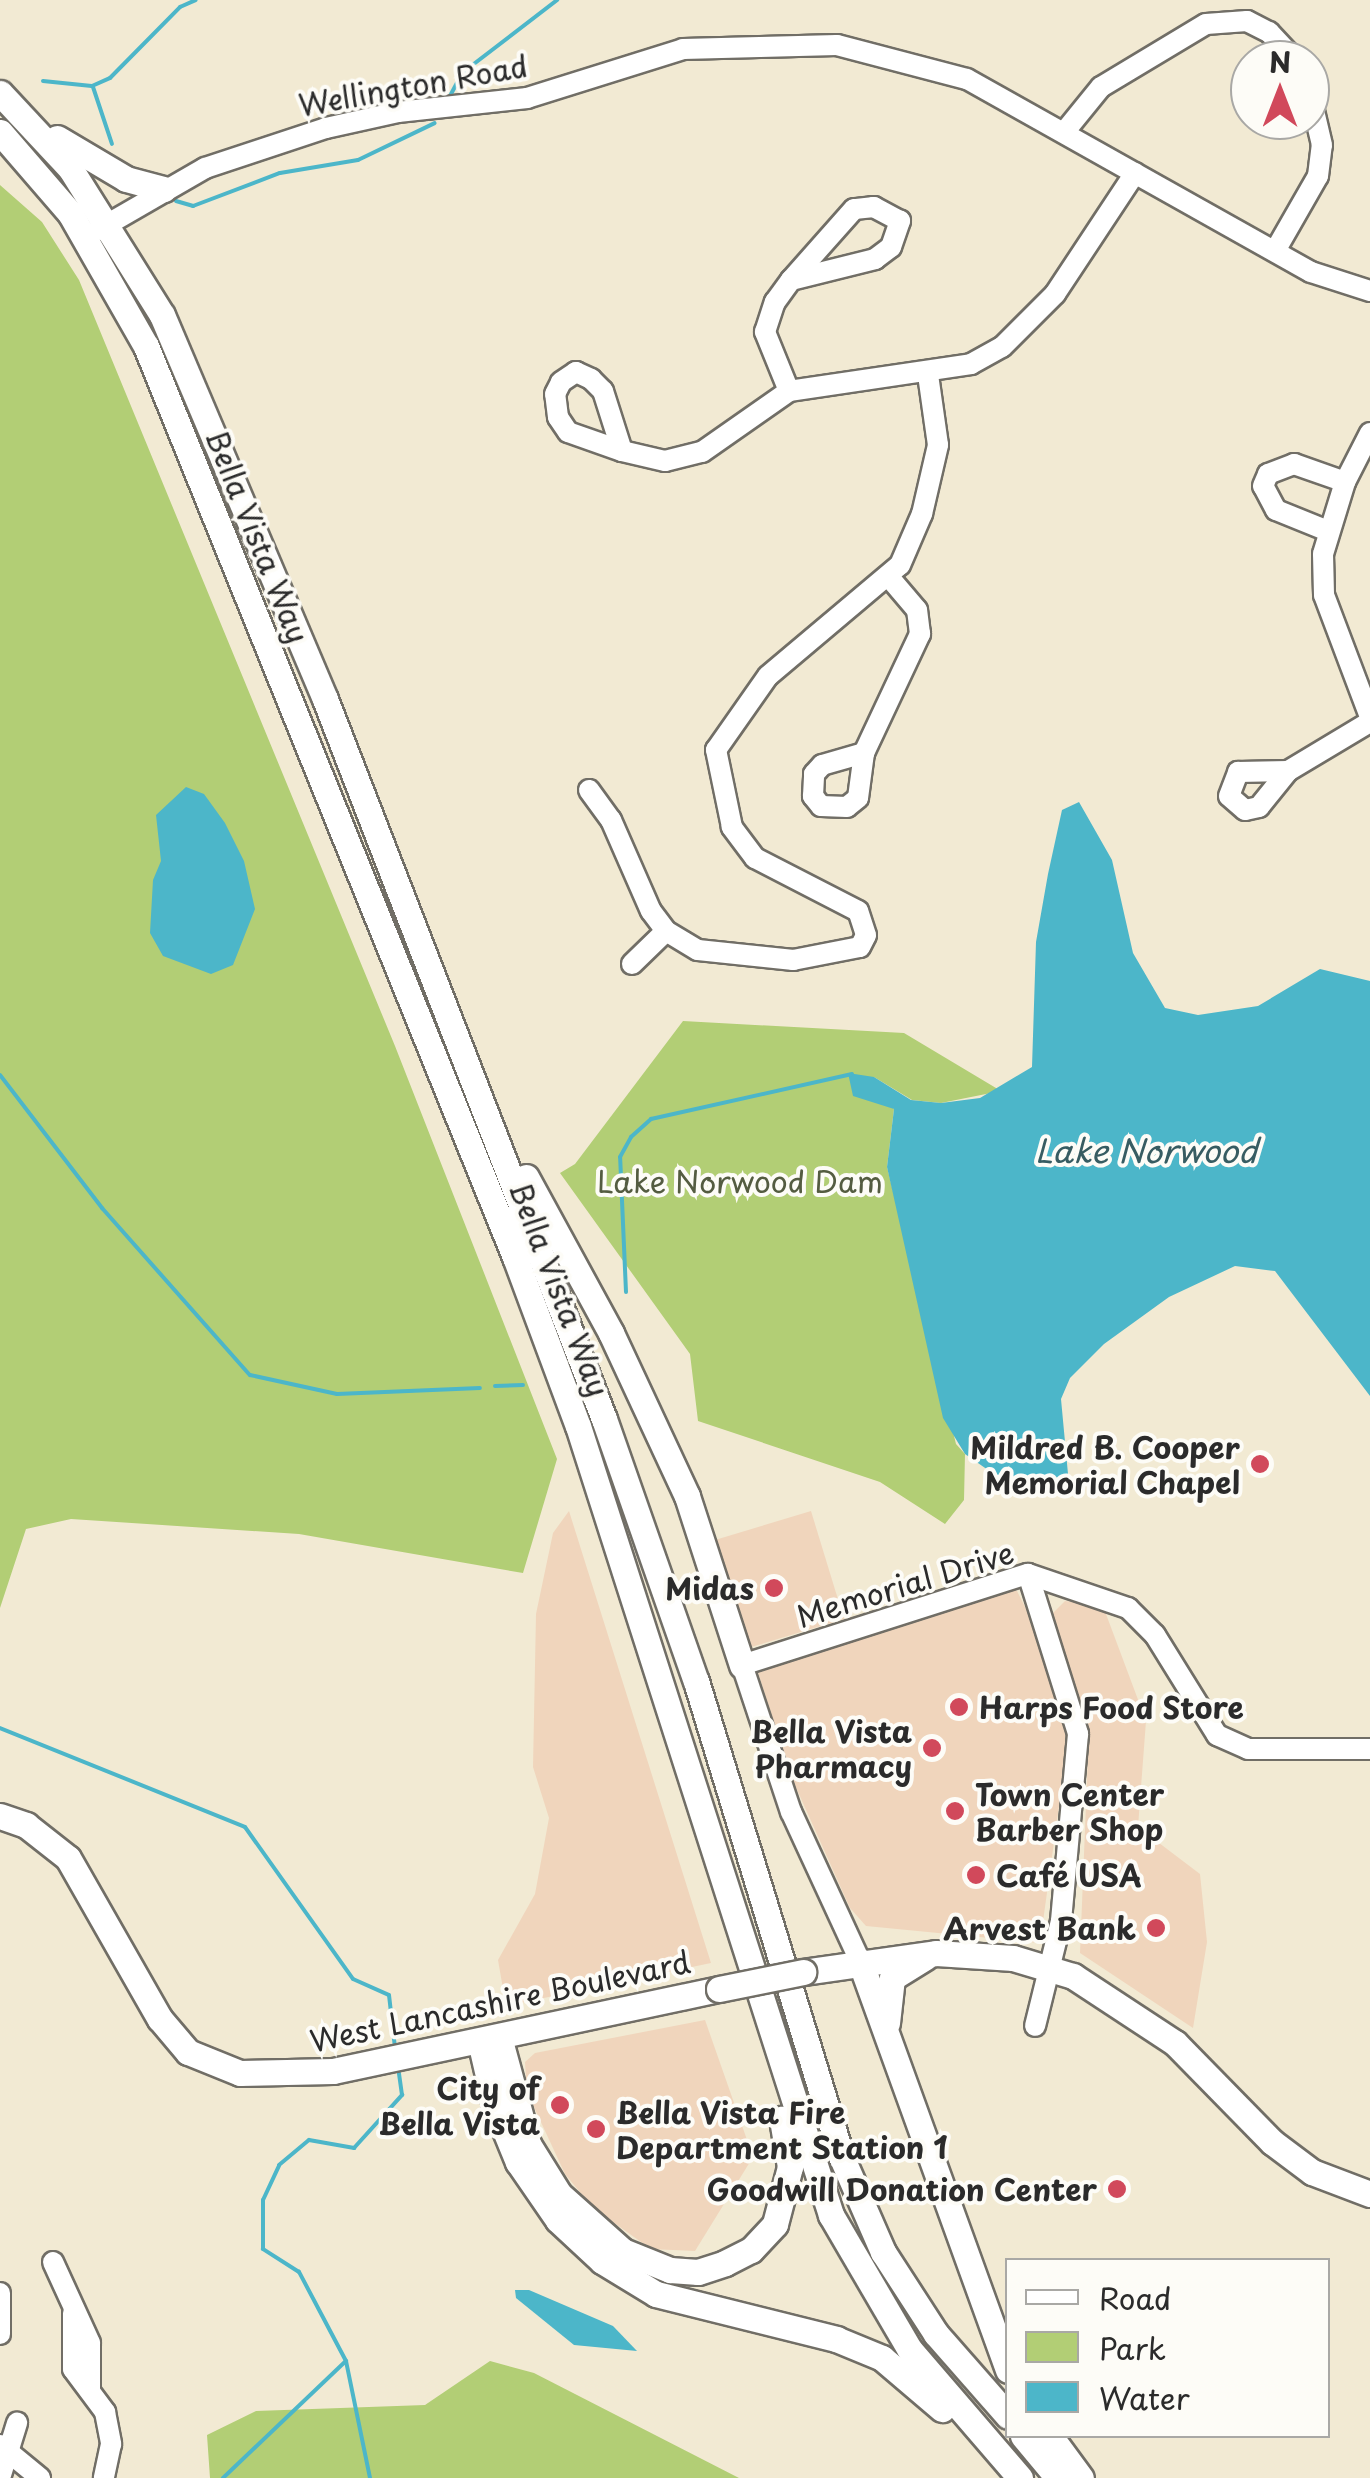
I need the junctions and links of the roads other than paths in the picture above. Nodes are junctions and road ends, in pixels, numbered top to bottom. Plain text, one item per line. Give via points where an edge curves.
1 (1276, 40) edge
2 (9, 100) edge
3 (1066, 130) junction
4 (0, 132) edge
5 (1321, 140) edge
6 (1135, 173) junction
7 (164, 190) junction
8 (109, 224) junction
9 (86, 237) junction
10 (1275, 252) junction
11 (791, 280) junction
12 (1370, 291) edge
13 (928, 375) junction
14 (789, 392) junction
15 (1370, 433) edge
16 (622, 451) dead end
17 (1345, 482) junction
18 (1328, 532) junction
19 (889, 577) junction
20 (1370, 720) edge
21 (864, 753) dead end
22 (1288, 771) dead end
23 (589, 790) dead end
24 (666, 931) junction
25 (632, 964) dead end
26 (482, 1095) junction
27 (1028, 1574) junction
28 (742, 1665) junction
29 (1370, 1750) edge
30 (0, 1816) edge
31 (726, 1901) junction
32 (936, 1953) junction
33 (860, 1961) junction
34 (1048, 1967) junction
35 (1035, 2026) dead end
36 (490, 2039) junction
37 (889, 2043) junction
38 (1370, 2194) edge
39 (53, 2262) dead end
40 (0, 2293) edge
41 (0, 2334) edge
42 (1005, 2362) edge
43 (1005, 2413) edge
44 (18, 2423) dead end
45 (1025, 2438) edge
46 (1051, 2438) edge
47 (5, 2448) edge
48 (0, 2478) edge
49 (40, 2478) edge
50 (104, 2478) edge
51 (1005, 2478) edge
52 (1020, 2478) edge
53 (1058, 2478) edge
54 (1081, 2478) edge

1 - 3 street via 1246,21 1206,24 1173,38 1101,87
2 - 7 main road via 78,154
2 - 8 main road, Bella Vista Way
3 - 6 street, Wellington Road
3 - 7 street, Wellington Road via 967,80 902,58 837,44 758,43 636,59 527,98 398,112 326,128 242,154
4 - 9 main road, Bella Vista Way
5 - 10 street via 1318,176
6 - 10 street, Wellington Road
6 - 13 street via 1080,263 1029,321 971,364
7 - 8 street, Wellington Road
8 - 9 street, Wellington Road
8 - 26 main road, Bella Vista Way via 162,316
9 - 31 main road, Bella Vista Way via 146,346 515,1257 578,1426
10 - 12 street, Wellington Road
11 - 11 street via 854,209 874,206 900,221 891,246 875,259
11 - 14 street via 765,332
13 - 14 street
13 - 19 street via 938,445 922,514
14 - 16 street via 702,452 665,462
15 - 17 street
17 - 18 street
17 - 18 street via 1294,464 1268,474 1263,486 1276,510
18 - 20 street via 1324,595
19 - 21 street via 916,610 920,634
19 - 24 street via 768,676 716,750 732,827 754,858 858,910 866,936 860,947 820,958 762,961 698,950
20 - 22 street
23 - 24 street
24 - 25 street
26 - 28 main road via 612,1333 679,1478
26 - 43 main road, Bella Vista Way via 696,1681 842,2158 894,2268 936,2334
27 - 28 street, Memorial Drive
27 - 29 street, Memorial Drive via 1128,1608 1155,1635 1217,1735 1248,1750
27 - 34 street via 1078,1734 1068,1866
28 - 33 street via 791,1812
30 - 36 main road, West Lancashire Boulevard via 26,1825 68,1858 160,2020 188,2052 240,2072 333,2071
31 - 36 main road via 790,2167 774,2224 751,2250 698,2272 670,2270 623,2251 559,2194 528,2144
31 - 52 main road, Bella Vista Way via 831,2215 910,2350
32 - 33 main road, West Lancashire Boulevard
32 - 34 main road, West Lancashire Boulevard
32 - 37 main road via 892,1978
33 - 36 main road, West Lancashire Boulevard, bridge
33 - 37 main road
34 - 35 street
34 - 38 main road, West Lancashire Boulevard via 1102,1989 1147,2021 1312,2172
36 - 51 main road via 495,2106 518,2162 558,2220 602,2261 656,2294 836,2339 882,2358 936,2402
37 - 42 main road
39 - 50 street via 90,2343 90,2390 105,2412 111,2444
40 - 41 street
44 - 47 street
45 - 53 main road
46 - 54 main road
47 - 48 street
47 - 49 street

